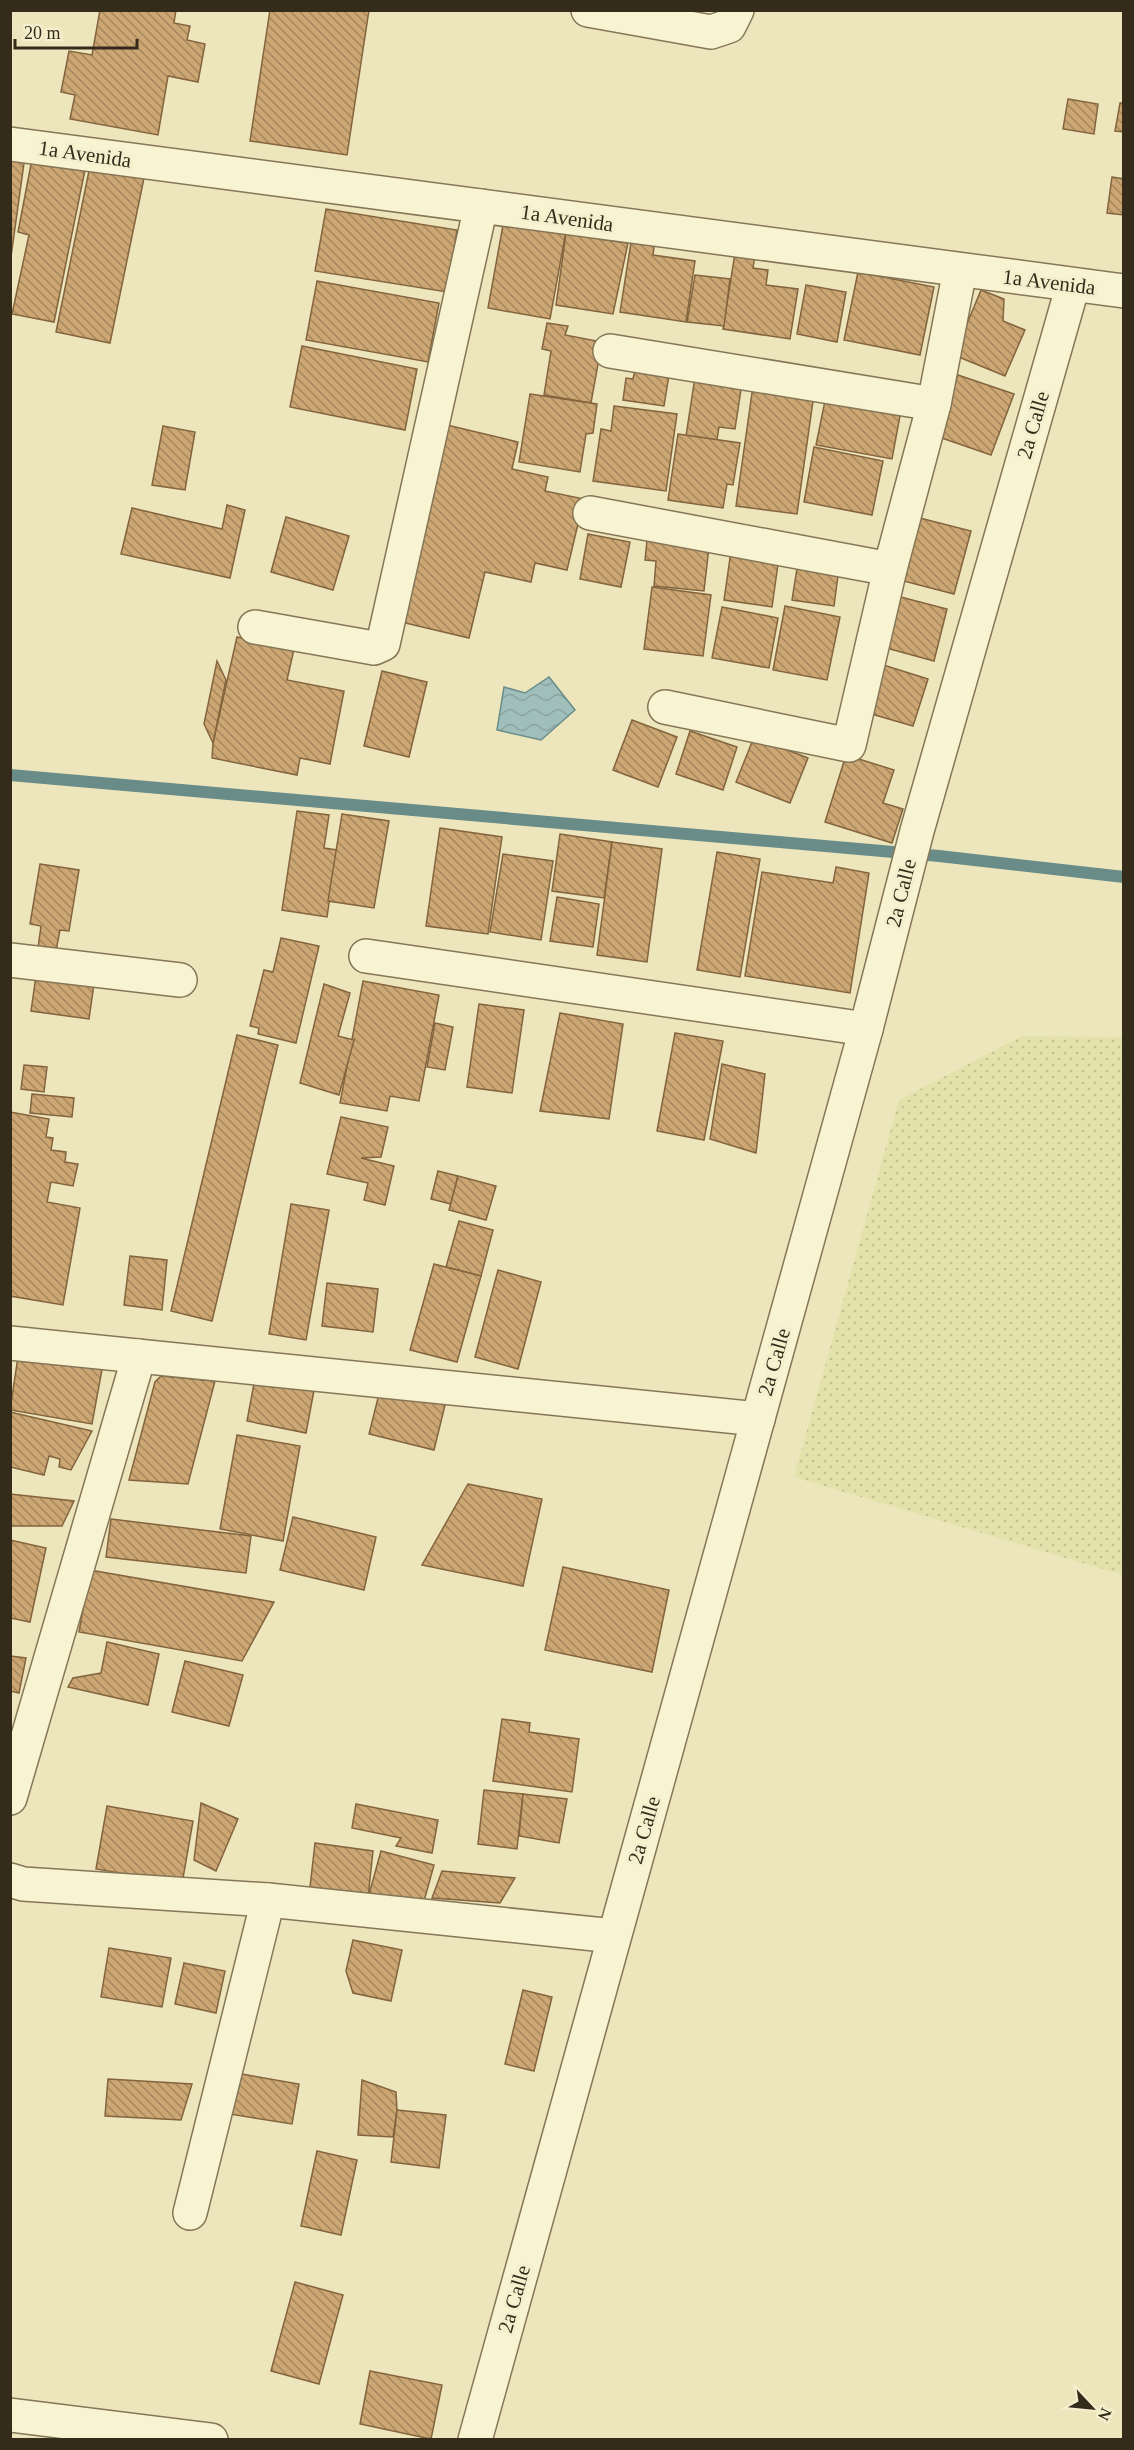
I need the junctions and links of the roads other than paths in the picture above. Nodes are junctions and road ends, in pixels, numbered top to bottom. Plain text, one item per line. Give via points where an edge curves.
1 (588, 10) edge
2 (737, 10) edge
3 (10, 144) edge
4 (481, 206) junction
5 (960, 270) junction
6 (1073, 285) junction
7 (1124, 291) edge
8 (610, 351) dead end
9 (934, 404) junction
10 (590, 513) dead end
11 (890, 569) junction
12 (255, 627) dead end
13 (665, 707) dead end
14 (366, 956) dead end
15 (10, 960) edge
16 (180, 980) dead end
17 (866, 1029) junction
18 (10, 1343) edge
19 (139, 1356) junction
20 (758, 1419) junction
21 (10, 1798) edge
22 (10, 1880) edge
23 (268, 1900) junction
24 (614, 1936) junction
25 (190, 2213) dead end
26 (10, 2415) edge
27 (211, 2439) edge
28 (475, 2439) edge

1 - 2 street via 711,32 729,26
3 - 4 street, 1a Avenida
4 - 5 street, 1a Avenida
4 - 12 street via 383,644 374,648
5 - 6 street, 1a Avenida
5 - 9 street
6 - 7 street, 1a Avenida
6 - 17 street, 2a Calle via 917,831
8 - 9 street
9 - 11 street
10 - 11 street
11 - 13 street via 849,745
14 - 17 street
15 - 16 street
17 - 20 street, 2a Calle
18 - 19 street
19 - 20 street
19 - 21 street
20 - 24 street, 2a Calle
22 - 23 street
23 - 24 street
23 - 25 street
24 - 28 street, 2a Calle
26 - 27 street

